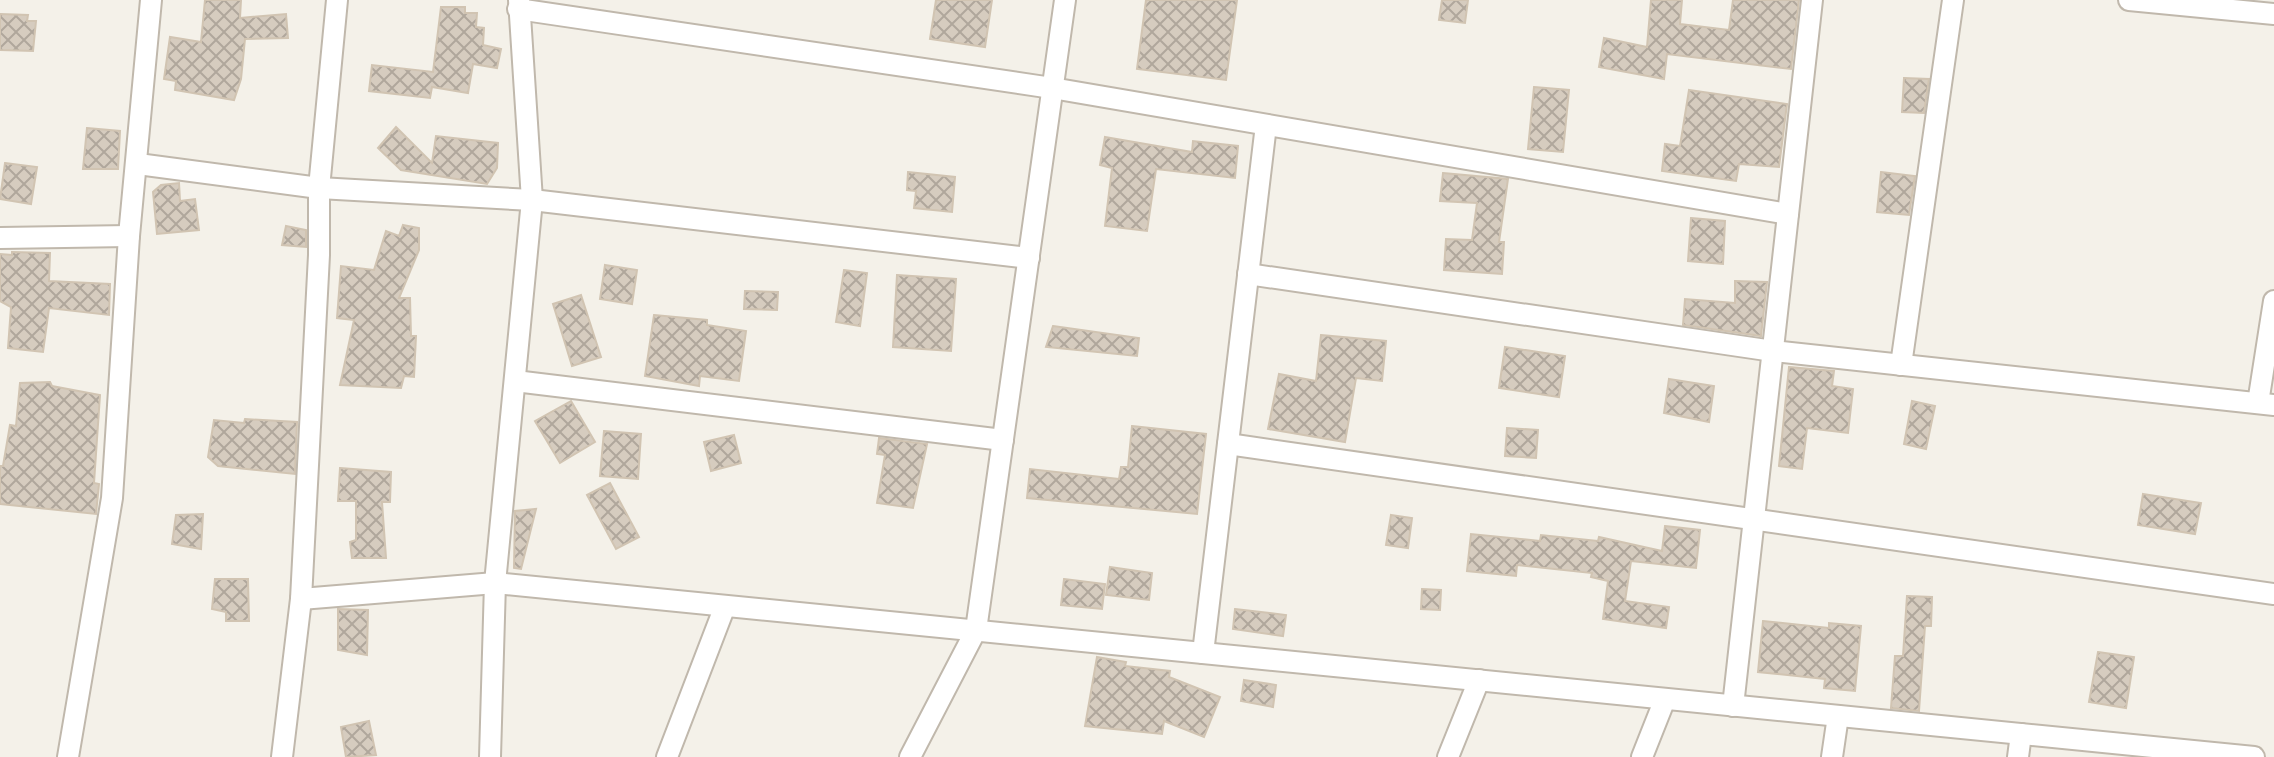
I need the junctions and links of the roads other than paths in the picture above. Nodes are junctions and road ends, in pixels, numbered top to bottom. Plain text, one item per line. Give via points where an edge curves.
1 (151, 0) edge
2 (337, 0) edge
3 (1065, 0) edge
4 (1812, 0) edge
5 (1953, 0) edge
6 (2129, 0) edge
7 (518, 4) edge
8 (2274, 14) edge
9 (1052, 88) junction
10 (1266, 125) junction
11 (138, 164) junction
12 (319, 188) junction
13 (532, 200) junction
14 (1788, 214) junction
15 (129, 236) junction
16 (0, 238) edge
17 (1029, 258) junction
18 (1248, 274) junction
19 (2274, 301) edge
20 (1773, 351) junction
21 (1901, 365) junction
22 (515, 381) junction
23 (2266, 404) edge
24 (1003, 440) junction
25 (1228, 444) junction
26 (1753, 519) junction
27 (495, 583) junction
28 (2274, 594) edge
29 (301, 599) junction
30 (725, 606) junction
31 (976, 630) junction
32 (1203, 653) junction
33 (1479, 680) junction
34 (1665, 699) junction
35 (1733, 706) junction
36 (1838, 716) junction
37 (2021, 734) junction
38 (68, 757) edge
39 (282, 757) edge
40 (490, 757) edge
41 (667, 757) edge
42 (910, 757) edge
43 (1448, 757) edge
44 (1642, 757) edge
45 (1832, 757) edge
46 (2018, 757) edge
47 (2254, 757) edge

1 - 11 street
2 - 12 street
3 - 9 street
4 - 14 street
5 - 21 street
6 - 8 street
7 - 9 street
7 - 13 street
9 - 10 street
9 - 17 street
10 - 14 street
10 - 18 street
11 - 12 street
11 - 15 street
12 - 13 street
12 - 29 street
13 - 17 street
13 - 22 street
14 - 20 street
15 - 16 street
15 - 38 street via 112,498
17 - 24 street
18 - 20 street
18 - 25 street
19 - 23 street
20 - 21 street
20 - 26 street
21 - 23 street
22 - 24 street
22 - 27 street
24 - 31 street
25 - 26 street
25 - 32 street
26 - 28 street
26 - 35 street
27 - 29 street
27 - 30 street
27 - 40 street
29 - 39 street
30 - 31 street
30 - 41 street
31 - 32 street
31 - 42 street
32 - 33 street
33 - 34 street
33 - 43 street
34 - 35 street
34 - 44 street
35 - 36 street
36 - 37 street
36 - 45 street
37 - 46 street
37 - 47 street

